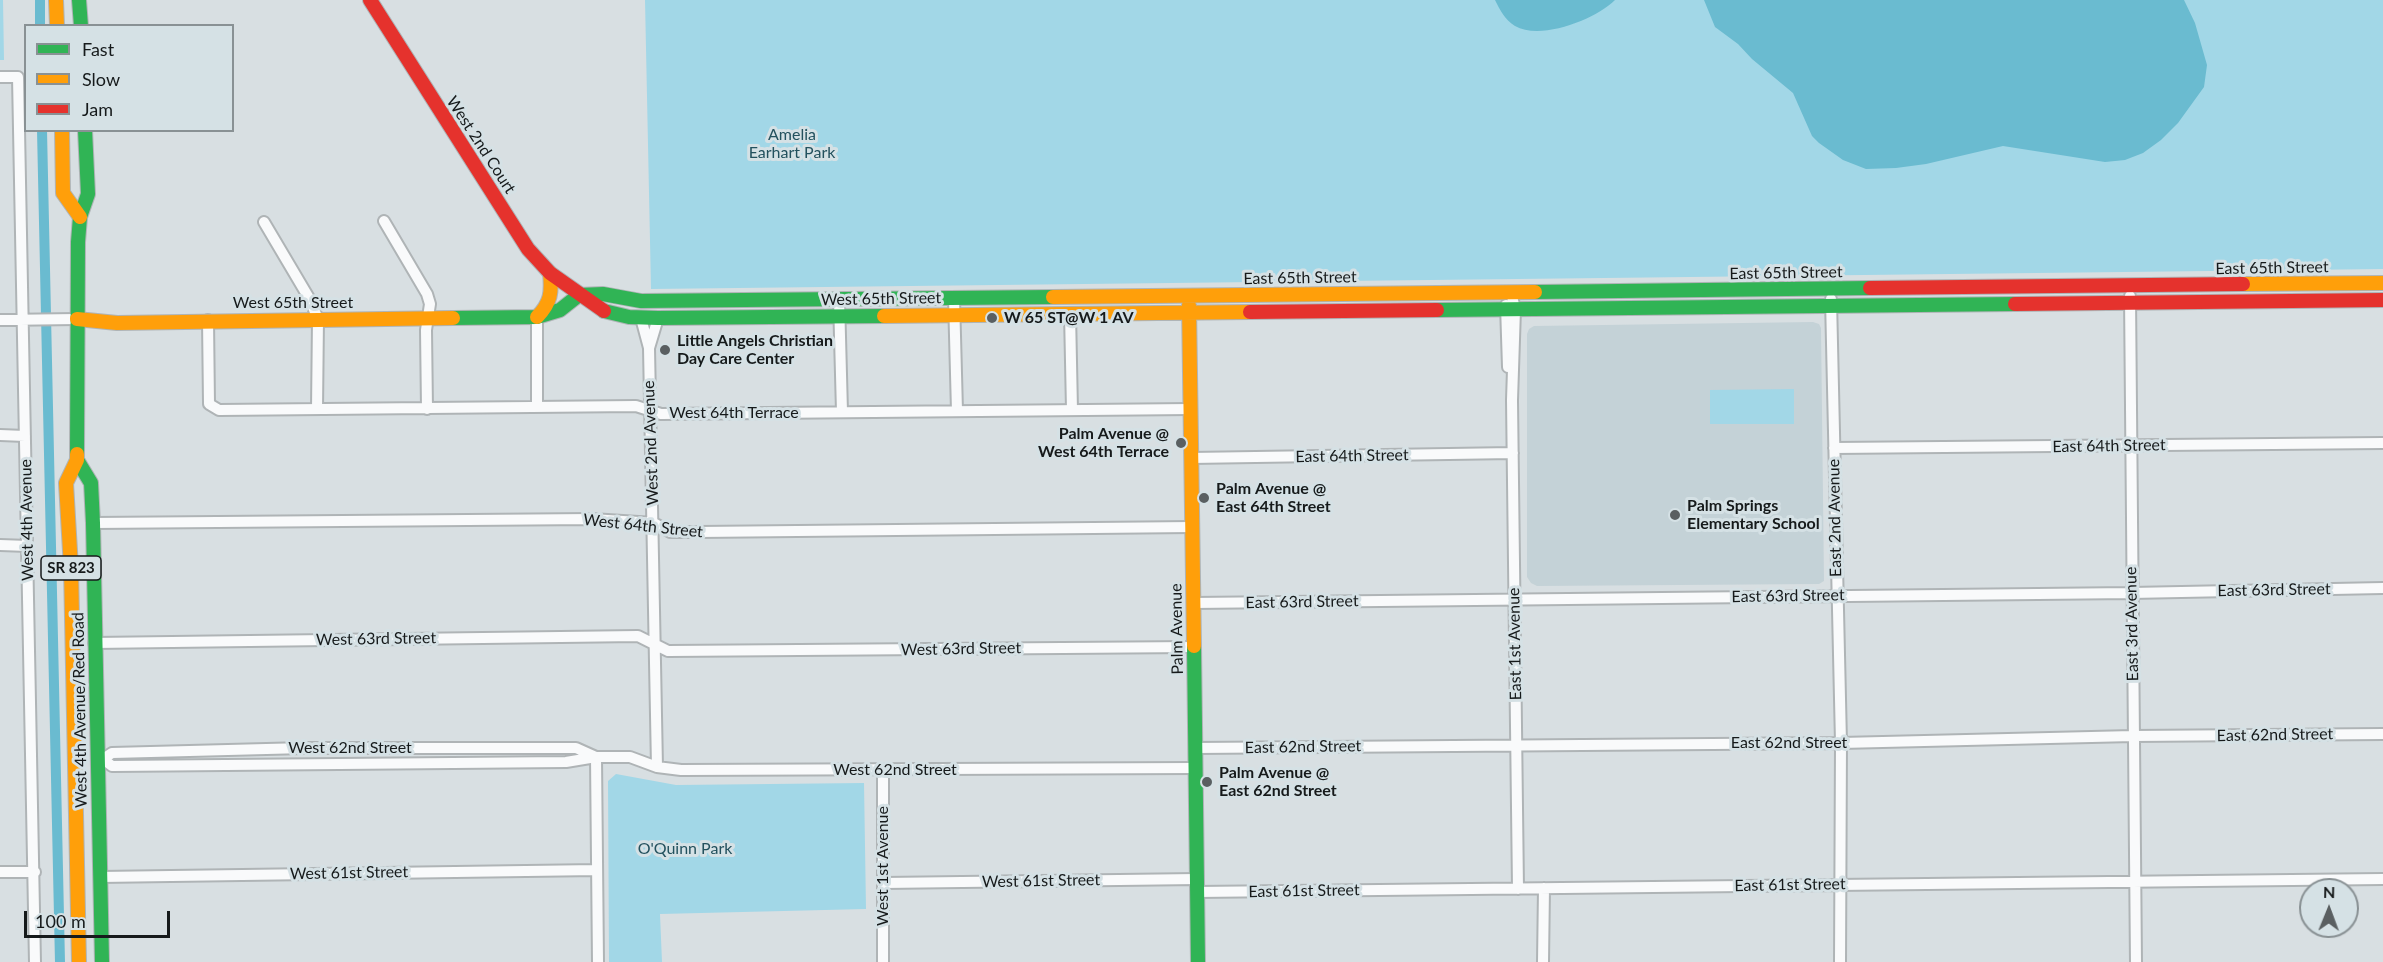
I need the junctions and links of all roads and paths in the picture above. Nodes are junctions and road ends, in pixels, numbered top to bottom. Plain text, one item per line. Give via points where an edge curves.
1 (56, 0) edge
2 (79, 0) edge
3 (370, 0) edge
4 (57, 24) edge
5 (81, 24) edge
6 (0, 77) edge
7 (62, 132) edge
8 (85, 132) edge
9 (80, 216) junction
10 (384, 221) dead end
11 (264, 222) dead end
12 (550, 273) junction
13 (2383, 283) edge
14 (2130, 286) junction
15 (1831, 289) junction
16 (1510, 292) junction
17 (579, 295) junction
18 (1189, 296) junction
19 (954, 298) junction
20 (839, 299) junction
21 (2383, 300) edge
22 (2130, 302) junction
23 (1831, 306) junction
24 (1510, 309) junction
25 (1189, 312) junction
26 (1070, 313) junction
27 (954, 314) junction
28 (840, 315) junction
29 (537, 317) junction
30 (429, 318) junction
31 (641, 318) junction
32 (658, 318) junction
33 (77, 319) junction
34 (318, 319) junction
35 (0, 320) edge
36 (208, 320) junction
37 (22, 321) junction
38 (649, 348) junction
39 (537, 407) junction
40 (427, 409) junction
41 (650, 409) junction
42 (1191, 409) junction
43 (317, 410) junction
44 (1072, 410) junction
45 (957, 411) junction
46 (842, 412) junction
47 (0, 435) edge
48 (24, 436) junction
49 (2383, 443) edge
50 (2131, 446) junction
51 (1834, 448) junction
52 (1513, 453) junction
53 (1191, 458) junction
54 (77, 460) junction
55 (93, 524) junction
56 (654, 524) junction
57 (1192, 527) junction
58 (0, 545) edge
59 (28, 546) junction
60 (71, 568) junction
61 (2383, 588) edge
62 (2132, 593) junction
63 (1837, 595) junction
64 (1514, 600) junction
65 (1193, 603) junction
66 (94, 643) junction
67 (655, 645) junction
68 (1194, 647) junction
69 (73, 678) junction
70 (2383, 734) edge
71 (2133, 736) junction
72 (1841, 743) junction
73 (1516, 745) junction
74 (1195, 748) junction
75 (596, 757) junction
76 (101, 759) junction
77 (657, 767) junction
78 (1196, 768) junction
79 (883, 771) junction
80 (597, 870) junction
81 (0, 872) edge
82 (35, 872) junction
83 (100, 877) junction
84 (2383, 879) edge
85 (2135, 882) junction
86 (884, 884) junction
87 (1839, 884) junction
88 (1197, 886) junction
89 (1544, 888) junction
90 (1518, 889) junction
91 (35, 962) edge
92 (79, 962) edge
93 (102, 962) edge
94 (598, 962) edge
95 (883, 962) edge
96 (1198, 962) edge
97 (1544, 962) edge
98 (1840, 962) edge
99 (2136, 962) edge

1 - 4 main road
2 - 5 main road
3 - 12 main road, West 2nd Court via 528,249
6 - 37 street, West 4th Avenue via 18,77
7 - 9 main road via 63,193
8 - 9 main road, West 4th Avenue/Red Road / SR 823 via 88,194
9 - 33 main road, West 4th Avenue/Red Road / SR 823
10 - 30 street via 427,294
11 - 34 street
12 - 17 main road, West 2nd Court
12 - 29 main road via 550,303
13 - 14 main road, East 65th Street
14 - 15 main road, East 65th Street
14 - 22 street, East 3rd Avenue
15 - 16 main road, East 65th Street
15 - 23 street, East 2nd Avenue
16 - 18 main road, East 65th Street
16 - 24 street, East 1st Avenue
17 - 20 main road, West 65th Street via 603,294 641,301
17 - 29 main road, West 65th Street via 560,310
17 - 31 main road, West 65th Street via 602,311
18 - 19 main road, West 65th Street
18 - 25 main road, Palm Avenue
19 - 20 main road, West 65th Street
19 - 27 street
20 - 28 street
21 - 22 main road, East 65th Street
22 - 23 main road, East 65th Street
22 - 50 street, East 3rd Avenue
23 - 24 main road, East 65th Street
23 - 51 street, East 2nd Avenue
24 - 25 main road, East 65th Street
24 - 52 street, East 1st Avenue
25 - 26 main road, West 65th Street
25 - 42 main road, Palm Avenue
26 - 27 main road, West 65th Street
26 - 44 street
27 - 28 main road, West 65th Street
27 - 45 street
28 - 32 main road, West 65th Street
28 - 46 street
29 - 30 main road, West 65th Street
29 - 39 street
30 - 34 main road, West 65th Street
30 - 40 street
31 - 32 main road, West 65th Street
31 - 38 street, West 2nd Avenue
32 - 38 street, West 2nd Avenue
33 - 36 main road, West 65th Street via 117,323
33 - 37 street, West 65th Street
33 - 54 main road, West 4th Avenue/Red Road / SR 823
34 - 36 main road, West 65th Street
34 - 43 street
35 - 37 street, West 65th Street
36 - 43 street, West 64th Terrace via 209,404 219,410
37 - 48 street, West 4th Avenue
38 - 41 street, West 2nd Avenue
39 - 40 street, West 64th Terrace
39 - 41 street, West 64th Terrace
40 - 43 street, West 64th Terrace
41 - 46 street, West 64th Terrace via 661,414
41 - 56 street, West 2nd Avenue
42 - 44 street, West 64th Terrace
42 - 53 main road, Palm Avenue
44 - 45 street, West 64th Terrace
45 - 46 street, West 64th Terrace
47 - 48 street
48 - 59 street, West 4th Avenue
49 - 50 street, East 64th Street
50 - 51 street, East 64th Street
50 - 62 street, East 3rd Avenue
51 - 63 street, East 2nd Avenue
52 - 53 street, East 64th Street
52 - 64 street, East 1st Avenue
53 - 57 main road, Palm Avenue
54 - 55 main road, West 4th Avenue/Red Road / SR 823 via 90,483
54 - 60 main road, West 4th Avenue/Red Road / SR 823 via 66,483
55 - 56 street, West 64th Street via 592,519
55 - 66 main road, West 4th Avenue/Red Road / SR 823
56 - 57 street, West 64th Street via 670,532
56 - 67 street, West 2nd Avenue
57 - 65 main road, Palm Avenue
58 - 59 street
59 - 82 street, West 4th Avenue
60 - 66 main road via 79,581 80,616
60 - 69 main road, West 4th Avenue/Red Road / SR 823
61 - 62 street, East 63rd Street
62 - 63 street, East 63rd Street
62 - 71 street, East 3rd Avenue
63 - 64 street, East 63rd Street
63 - 72 street, East 2nd Avenue
64 - 65 street, East 63rd Street
64 - 73 street, East 1st Avenue
65 - 68 main road, Palm Avenue
66 - 67 street, West 63rd Street via 638,636
66 - 69 main road via 82,657
66 - 76 main road, West 4th Avenue/Red Road / SR 823
67 - 68 street, West 63rd Street via 668,651
67 - 77 street, West 2nd Avenue
68 - 74 main road, Palm Avenue
69 - 92 main road, West 4th Avenue/Red Road / SR 823
70 - 71 street, East 62nd Street
71 - 72 street, East 62nd Street
71 - 85 street, East 3rd Avenue
72 - 73 street, East 62nd Street
72 - 87 street, East 2nd Avenue
73 - 74 street, East 62nd Street
73 - 90 street, East 1st Avenue
74 - 78 main road, Palm Avenue
75 - 76 street, West 62nd Street via 566,762 112,766
75 - 76 street, West 62nd Street via 576,747 305,748 112,753
75 - 77 street, West 62nd Street via 630,758
75 - 80 street
76 - 83 main road, West 4th Avenue/Red Road / SR 823
77 - 79 street, West 62nd Street
78 - 79 street, West 62nd Street
78 - 88 main road, Palm Avenue
79 - 86 street, West 1st Avenue
80 - 83 street, West 61st Street
80 - 94 street
81 - 82 street
82 - 91 street, West 4th Avenue
83 - 93 main road, West 4th Avenue/Red Road / SR 823
84 - 85 street, East 61st Street
85 - 87 street, East 61st Street
85 - 99 street, East 3rd Avenue
86 - 88 street, West 61st Street
86 - 95 street, West 1st Avenue
87 - 89 street, East 61st Street
87 - 98 street, East 2nd Avenue
88 - 90 street, East 61st Street
88 - 96 main road, Palm Avenue
89 - 90 street, East 61st Street
89 - 97 street

